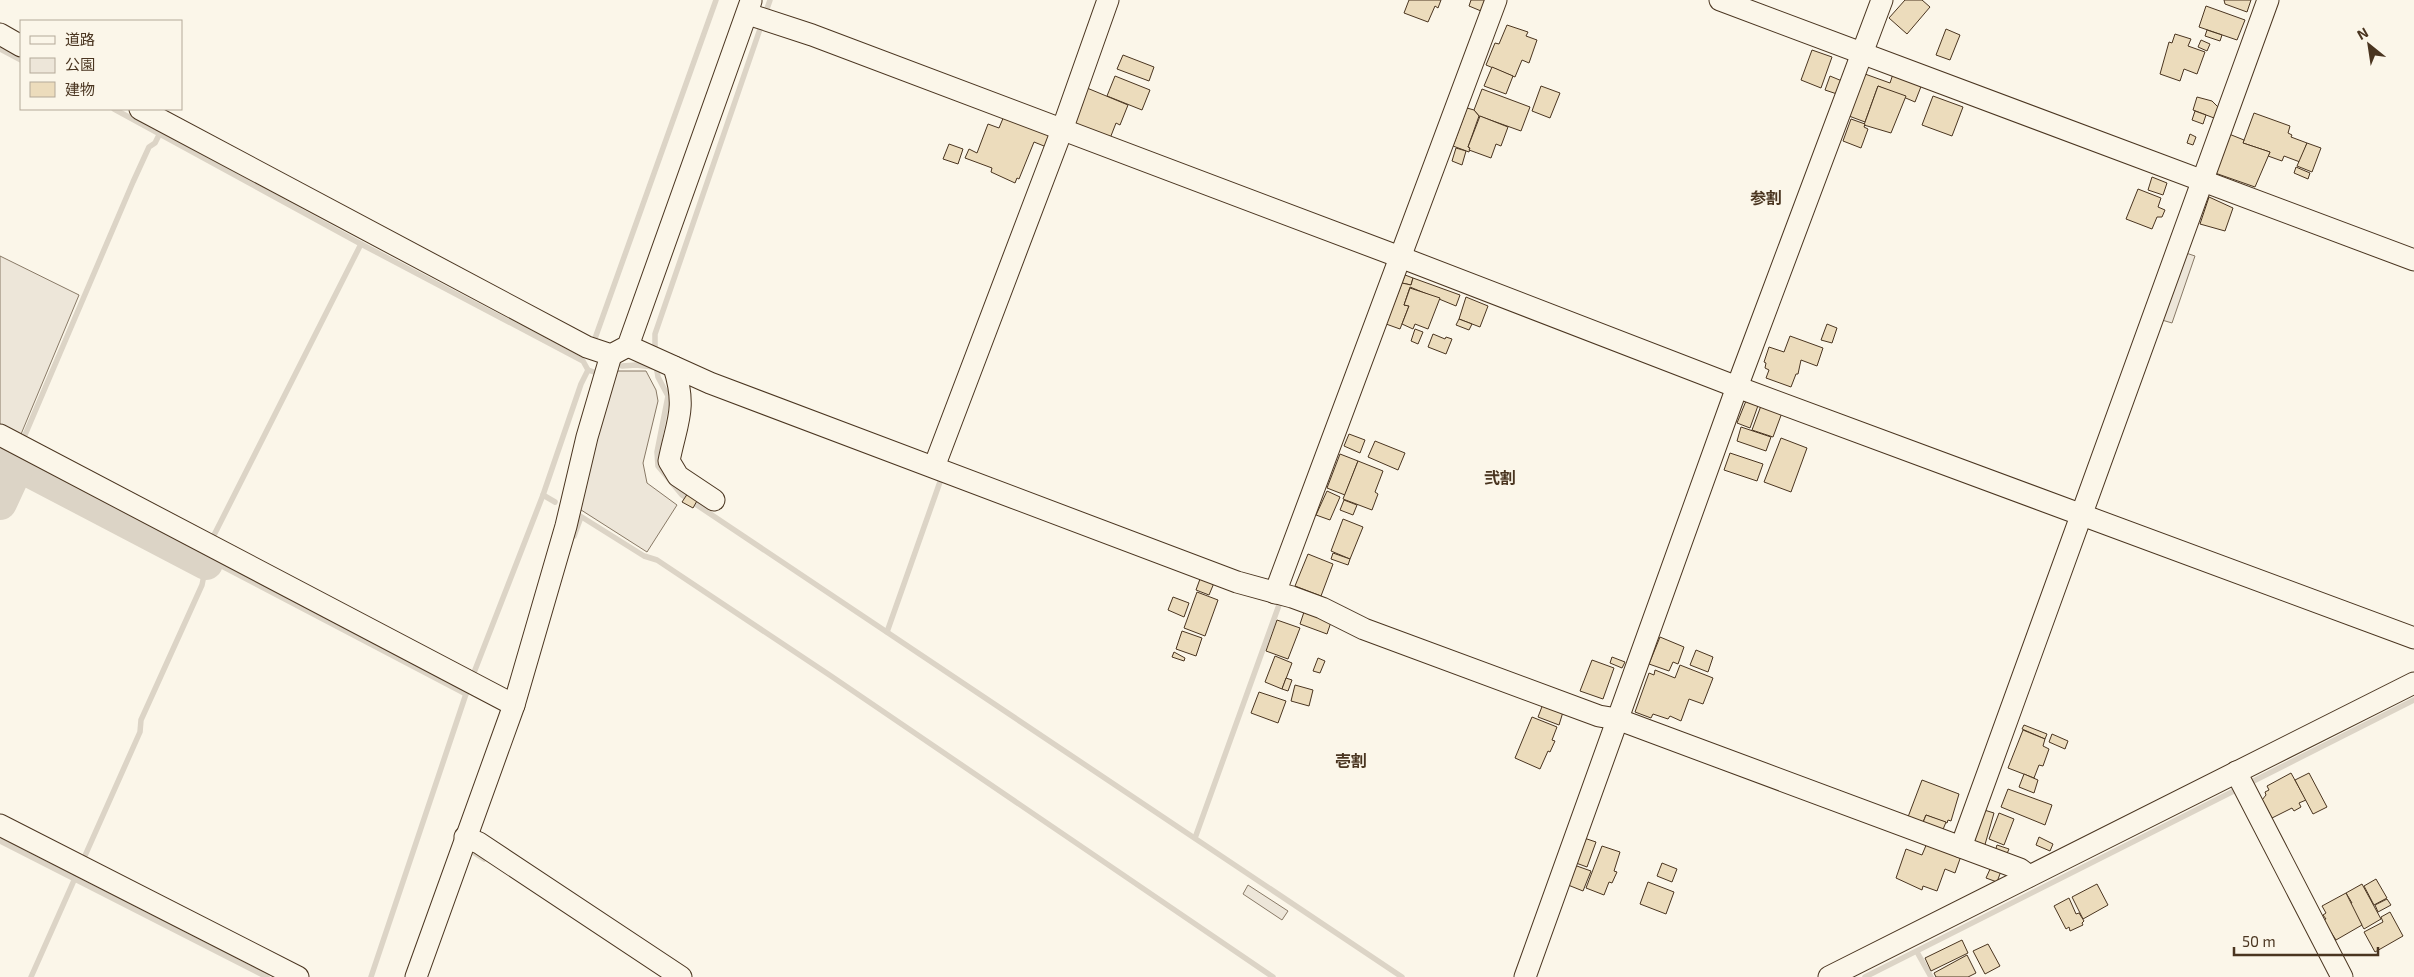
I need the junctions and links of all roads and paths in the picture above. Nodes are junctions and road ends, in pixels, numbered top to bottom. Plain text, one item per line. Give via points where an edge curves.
1 (1108, 0) edge
2 (1496, 0) edge
3 (1720, 0) edge
4 (1882, 0) edge
5 (2268, 0) edge
6 (756, 13) edge
7 (0, 34) edge
8 (20, 45) edge
9 (1862, 52) junction
10 (142, 110) edge
11 (1062, 130) junction
12 (2204, 177) junction
13 (1400, 256) junction
14 (2414, 260) edge
15 (605, 350) junction
16 (662, 362) junction
17 (1743, 389) junction
18 (14, 442) edge
19 (936, 462) junction
20 (714, 500) dead end
21 (2085, 512) junction
22 (1277, 586) junction
23 (2414, 638) edge
24 (2414, 683) edge
25 (514, 705) junction
26 (1617, 719) junction
27 (2241, 782) junction
28 (0, 825) edge
29 (471, 839) junction
30 (1962, 843) junction
31 (2029, 876) junction
32 (298, 977) edge
33 (416, 977) edge
34 (681, 977) edge
35 (1525, 977) edge
36 (1829, 977) edge
37 (2342, 977) edge

1 - 11 street
2 - 13 street
3 - 9 street
4 - 9 street
5 - 12 street
6 - 11 street
6 - 15 street
7 - 8 street
9 - 12 street
9 - 17 street
10 - 15 street
11 - 13 street
11 - 19 street
12 - 14 street
12 - 21 street
13 - 17 street
13 - 22 street
15 - 16 street
15 - 25 street via 566,526
16 - 19 street via 710,383
16 - 20 street via 680,388 682,404 669,461 678,476
17 - 21 street
17 - 26 street
18 - 25 street
19 - 22 street via 1237,582
21 - 23 street
21 - 30 street
22 - 26 street via 1364,629 1599,716
24 - 27 street
25 - 29 street
26 - 30 street
26 - 35 street
27 - 31 street
27 - 37 street
28 - 32 street
29 - 33 street
29 - 34 street
30 - 31 street
31 - 36 street

